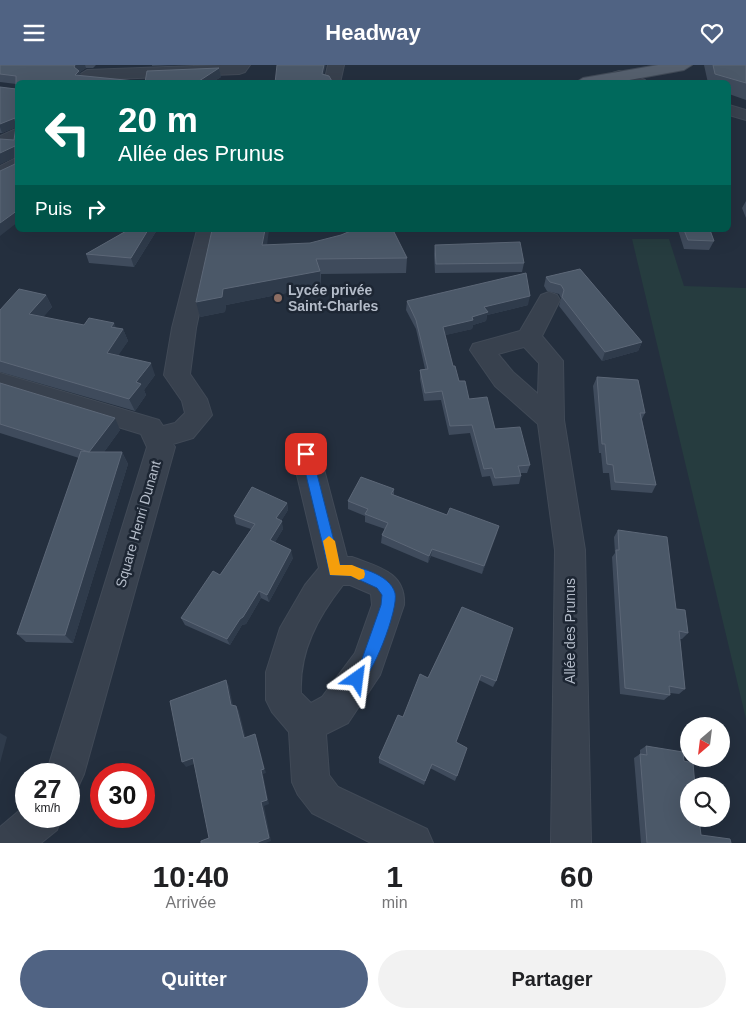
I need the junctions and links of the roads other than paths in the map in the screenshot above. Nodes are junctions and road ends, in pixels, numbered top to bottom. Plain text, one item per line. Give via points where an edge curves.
1 (242, 65) edge
2 (336, 65) edge
3 (684, 65) edge
4 (652, 67) edge
5 (88, 74) edge
6 (620, 77) junction
7 (333, 80) edge
8 (602, 80) edge
9 (630, 80) edge
10 (731, 111) edge
11 (746, 115) edge
12 (15, 163) edge
13 (0, 174) edge
14 (207, 232) edge
15 (549, 300) dead end
16 (529, 337) junction
17 (0, 382) edge
18 (551, 420) junction
19 (156, 438) junction
20 (306, 454) dead end
21 (335, 571) junction
22 (307, 725) junction
23 (68, 763) edge
24 (29, 828) edge
25 (11, 843) edge
26 (413, 843) edge
27 (571, 843) edge

1 - 5 street via 239,69
2 - 7 street
3 - 4 main road
4 - 6 main road
6 - 8 main road
6 - 9 street
10 - 11 street
12 - 13 street
14 - 19 street via 184,328 177,375 194,399 199,415 184,431
15 - 16 street
16 - 18 street, Allée des Prunus via 551,361
16 - 18 street via 482,350 504,379
17 - 19 street via 150,427
18 - 27 street, Allée des Prunus via 570,549
19 - 23 street, Square Henri Dunant via 161,447
20 - 21 street
21 - 22 street via 316,595 292,639 283,672 284,700
21 - 22 street via 352,571 382,584 389,593 388,605 368,663 335,710
22 - 26 street via 311,782 325,800
24 - 25 street

